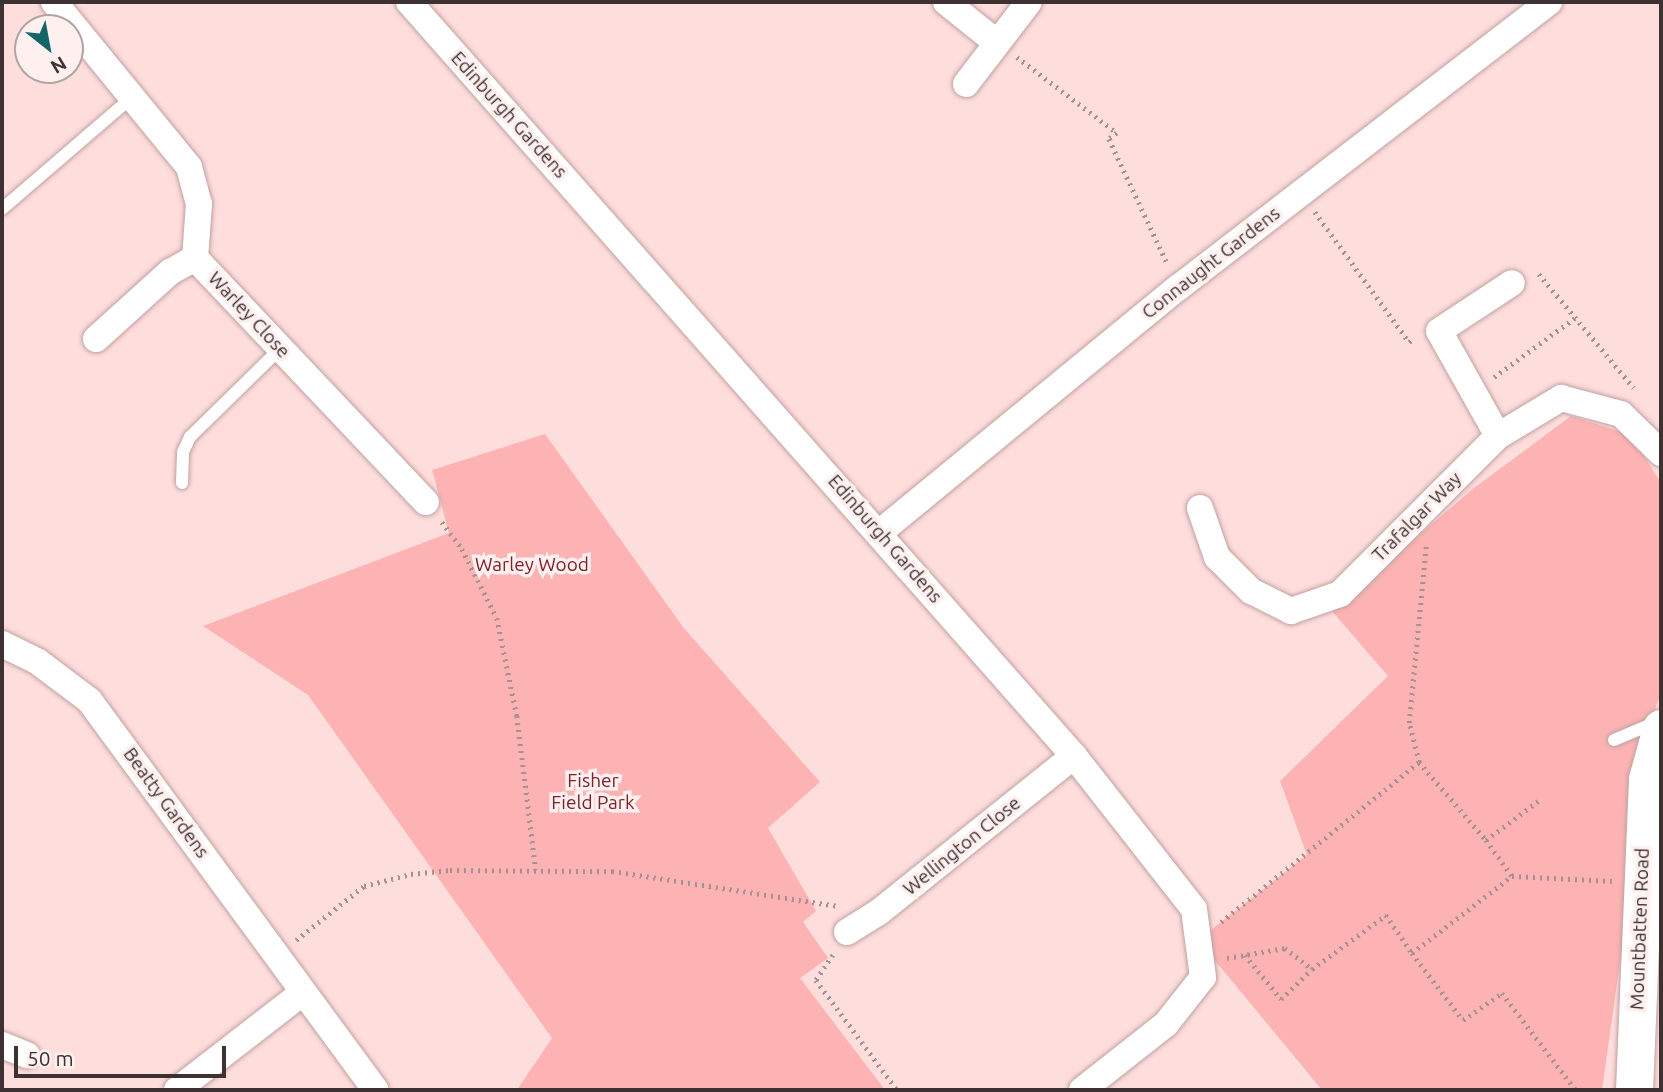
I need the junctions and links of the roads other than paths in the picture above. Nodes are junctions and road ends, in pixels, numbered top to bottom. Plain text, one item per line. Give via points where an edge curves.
1 (54, 2) edge
2 (409, 2) edge
3 (946, 2) edge
4 (1029, 2) edge
5 (1537, 5) edge
6 (996, 42) junction
7 (966, 84) dead end
8 (130, 99) junction
9 (2, 209) edge
10 (195, 258) junction
11 (1512, 283) road end
12 (96, 339) dead end
13 (281, 348) junction
14 (1498, 436) junction
15 (1661, 453) edge
16 (182, 483) dead end
17 (426, 502) road end
18 (1200, 508) dead end
19 (879, 533) junction
20 (2, 644) edge
21 (1661, 720) edge
22 (1661, 728) edge
23 (1614, 740) dead end
24 (1074, 756) junction
25 (847, 932) road end
26 (1650, 935) edge
27 (302, 993) junction
28 (2, 1045) edge
29 (27, 1055) dead end
30 (177, 1090) edge
31 (376, 1090) edge
32 (1082, 1090) edge
33 (1634, 1090) edge

1 - 8 street, Warley Close
2 - 19 street, Edinburgh Gardens
3 - 6 street
4 - 6 street
5 - 19 street, Connaught Gardens via 1179,287
6 - 7 street
8 - 9 lane
8 - 10 street, Warley Close via 189,167 197,186
10 - 12 street via 170,272
10 - 13 street, Warley Close
11 - 14 street via 1439,331
13 - 16 lane via 190,437 183,452
13 - 17 street, Warley Close
14 - 15 street, Trafalgar Way via 1561,398 1626,419
14 - 18 street, Trafalgar Way via 1340,594 1291,611 1251,591 1217,557
19 - 24 street, Edinburgh Gardens
20 - 27 street, Beatty Gardens via 37,660 89,700
21 - 23 lane
22 - 26 street, Mountbatten Road via 1647,779 1641,883
24 - 25 street, Wellington Close via 879,912
24 - 32 street, Edinburgh Gardens via 1194,909 1203,977 1166,1024
26 - 33 street, Mountbatten Road
27 - 30 street
27 - 31 street, Beatty Gardens
28 - 29 street

